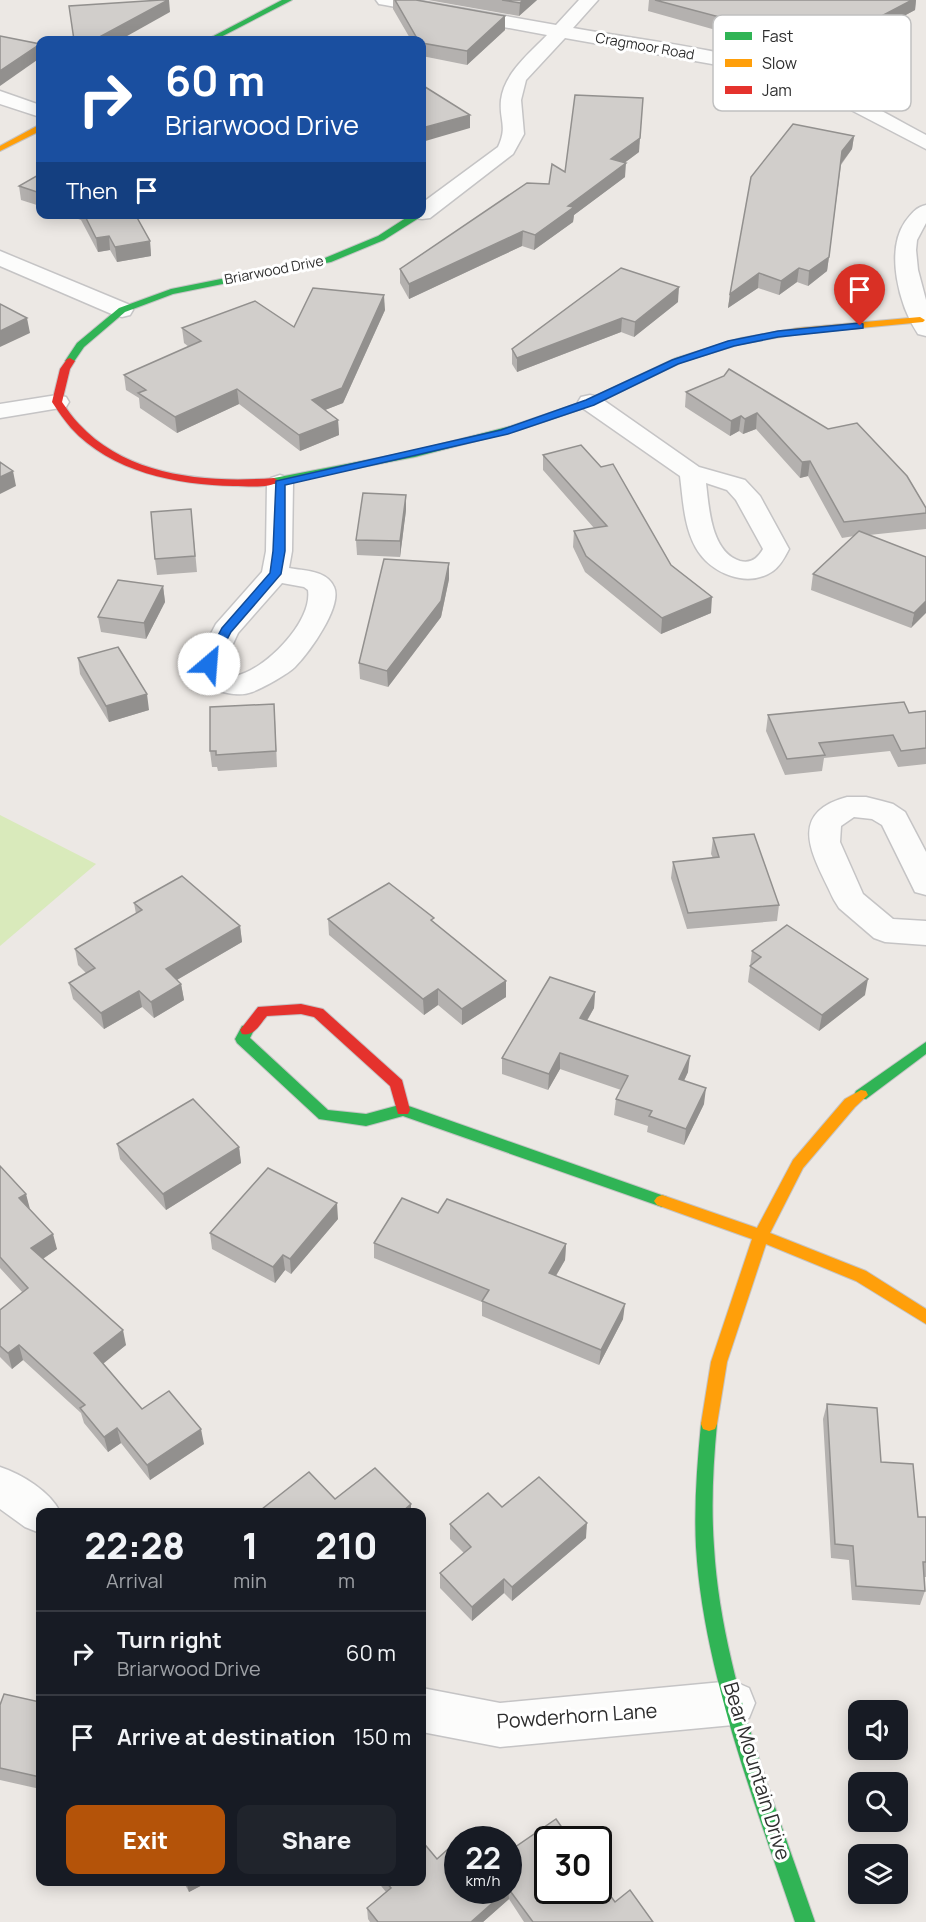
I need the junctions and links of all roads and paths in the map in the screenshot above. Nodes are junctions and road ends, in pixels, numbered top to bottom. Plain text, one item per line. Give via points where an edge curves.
1 (288, 0) edge
2 (385, 0) edge
3 (589, 0) edge
4 (562, 31) junction
5 (218, 36) edge
6 (713, 58) edge
7 (0, 97) edge
8 (36, 110) edge
9 (867, 111) edge
10 (36, 130) edge
11 (926, 143) edge
12 (0, 149) edge
13 (426, 188) edge
14 (448, 195) junction
15 (426, 210) edge
16 (926, 211) edge
17 (412, 219) edge
18 (0, 258) edge
19 (122, 310) junction
20 (923, 324) edge
21 (57, 402) junction
22 (590, 402) junction
23 (0, 411) edge
24 (692, 473) dead end
25 (280, 483) junction
26 (275, 574) dead end
27 (926, 884) edge
28 (926, 933) edge
29 (926, 1047) edge
30 (403, 1110) junction
31 (760, 1236) junction
32 (926, 1317) edge
33 (0, 1485) edge
34 (36, 1511) edge
35 (733, 1703) junction
36 (426, 1711) edge
37 (805, 1922) edge

1 - 5 street
2 - 4 street, Cragmoor Road
3 - 4 street, Briarwood Drive
4 - 6 street, Cragmoor Road
4 - 14 street, Briarwood Drive via 517,79 511,100 514,134 506,150
7 - 8 street
9 - 11 street, Cragmoor Road
10 - 12 street
13 - 14 street
14 - 15 street, Briarwood Drive
16 - 20 street via 907,237 904,261
17 - 19 street, Briarwood Drive via 381,238 328,260 171,292
18 - 19 street
19 - 21 street, Briarwood Drive via 80,345 65,369
20 - 22 street via 778,334 731,343 675,362
21 - 23 street
21 - 25 street via 68,422 95,446 145,470 195,483
22 - 24 street
22 - 25 street via 504,432
25 - 26 street
27 - 28 street via 894,819 882,811 846,807 826,822 824,842 850,900 885,930
29 - 31 street, Bear Mountain Drive via 850,1103 798,1164
30 - 30 street via 366,1120 324,1116 242,1040 263,1011 294,1009 318,1013 397,1084
30 - 31 street
31 - 32 street via 861,1276
31 - 35 street, Bear Mountain Drive via 719,1362 702,1463 705,1560
33 - 34 street
35 - 36 street, Powderhorn Lane via 500,1725
35 - 37 street, Bear Mountain Drive

